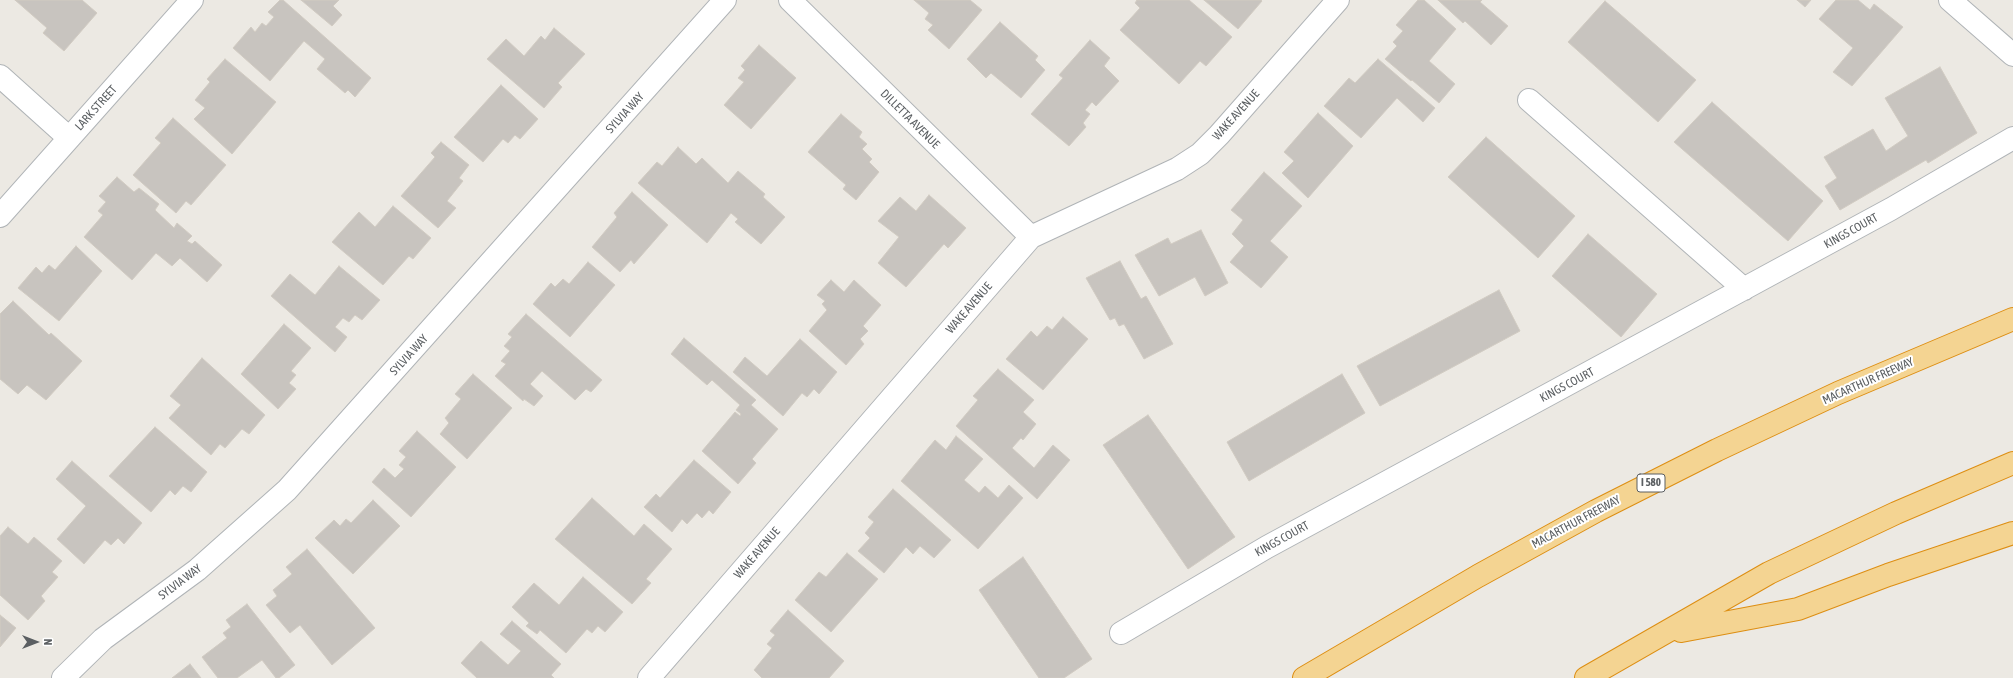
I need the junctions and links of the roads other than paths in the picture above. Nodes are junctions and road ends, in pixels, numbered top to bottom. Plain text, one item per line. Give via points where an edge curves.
1 (192, 0) edge
2 (726, 0) edge
3 (790, 0) edge
4 (1338, 0) edge
5 (1950, 0) edge
6 (2013, 55) edge
7 (0, 76) edge
8 (1529, 100) dead end
9 (69, 138) junction
10 (2013, 138) edge
11 (0, 216) edge
12 (1031, 237) junction
13 (1744, 289) junction
14 (2013, 320) edge
15 (2013, 463) edge
16 (2013, 533) edge
17 (1121, 633) dead end
18 (1664, 634) junction
19 (62, 678) edge
20 (649, 678) edge
21 (1304, 678) edge
22 (1586, 678) edge

1 - 9 street, LARK STREET
2 - 19 street, SYLVIA WAY via 288,490 197,570 104,639
3 - 12 street, DILLETTA AVENUE
4 - 12 street, WAKE AVENUE via 1200,154 1149,183
5 - 6 street
7 - 9 street
8 - 13 street
9 - 11 street, LARK STREET
10 - 13 street, KINGS COURT via 1921,192
12 - 20 street, WAKE AVENUE
13 - 17 street, KINGS COURT via 1266,547
14 - 21 highway, MACARTHUR FREEWAY / I 580 via 1838,393 1603,507 1478,576
15 - 18 highway via 1896,513 1769,573
16 - 18 highway via 1888,575 1798,609
18 - 22 highway

